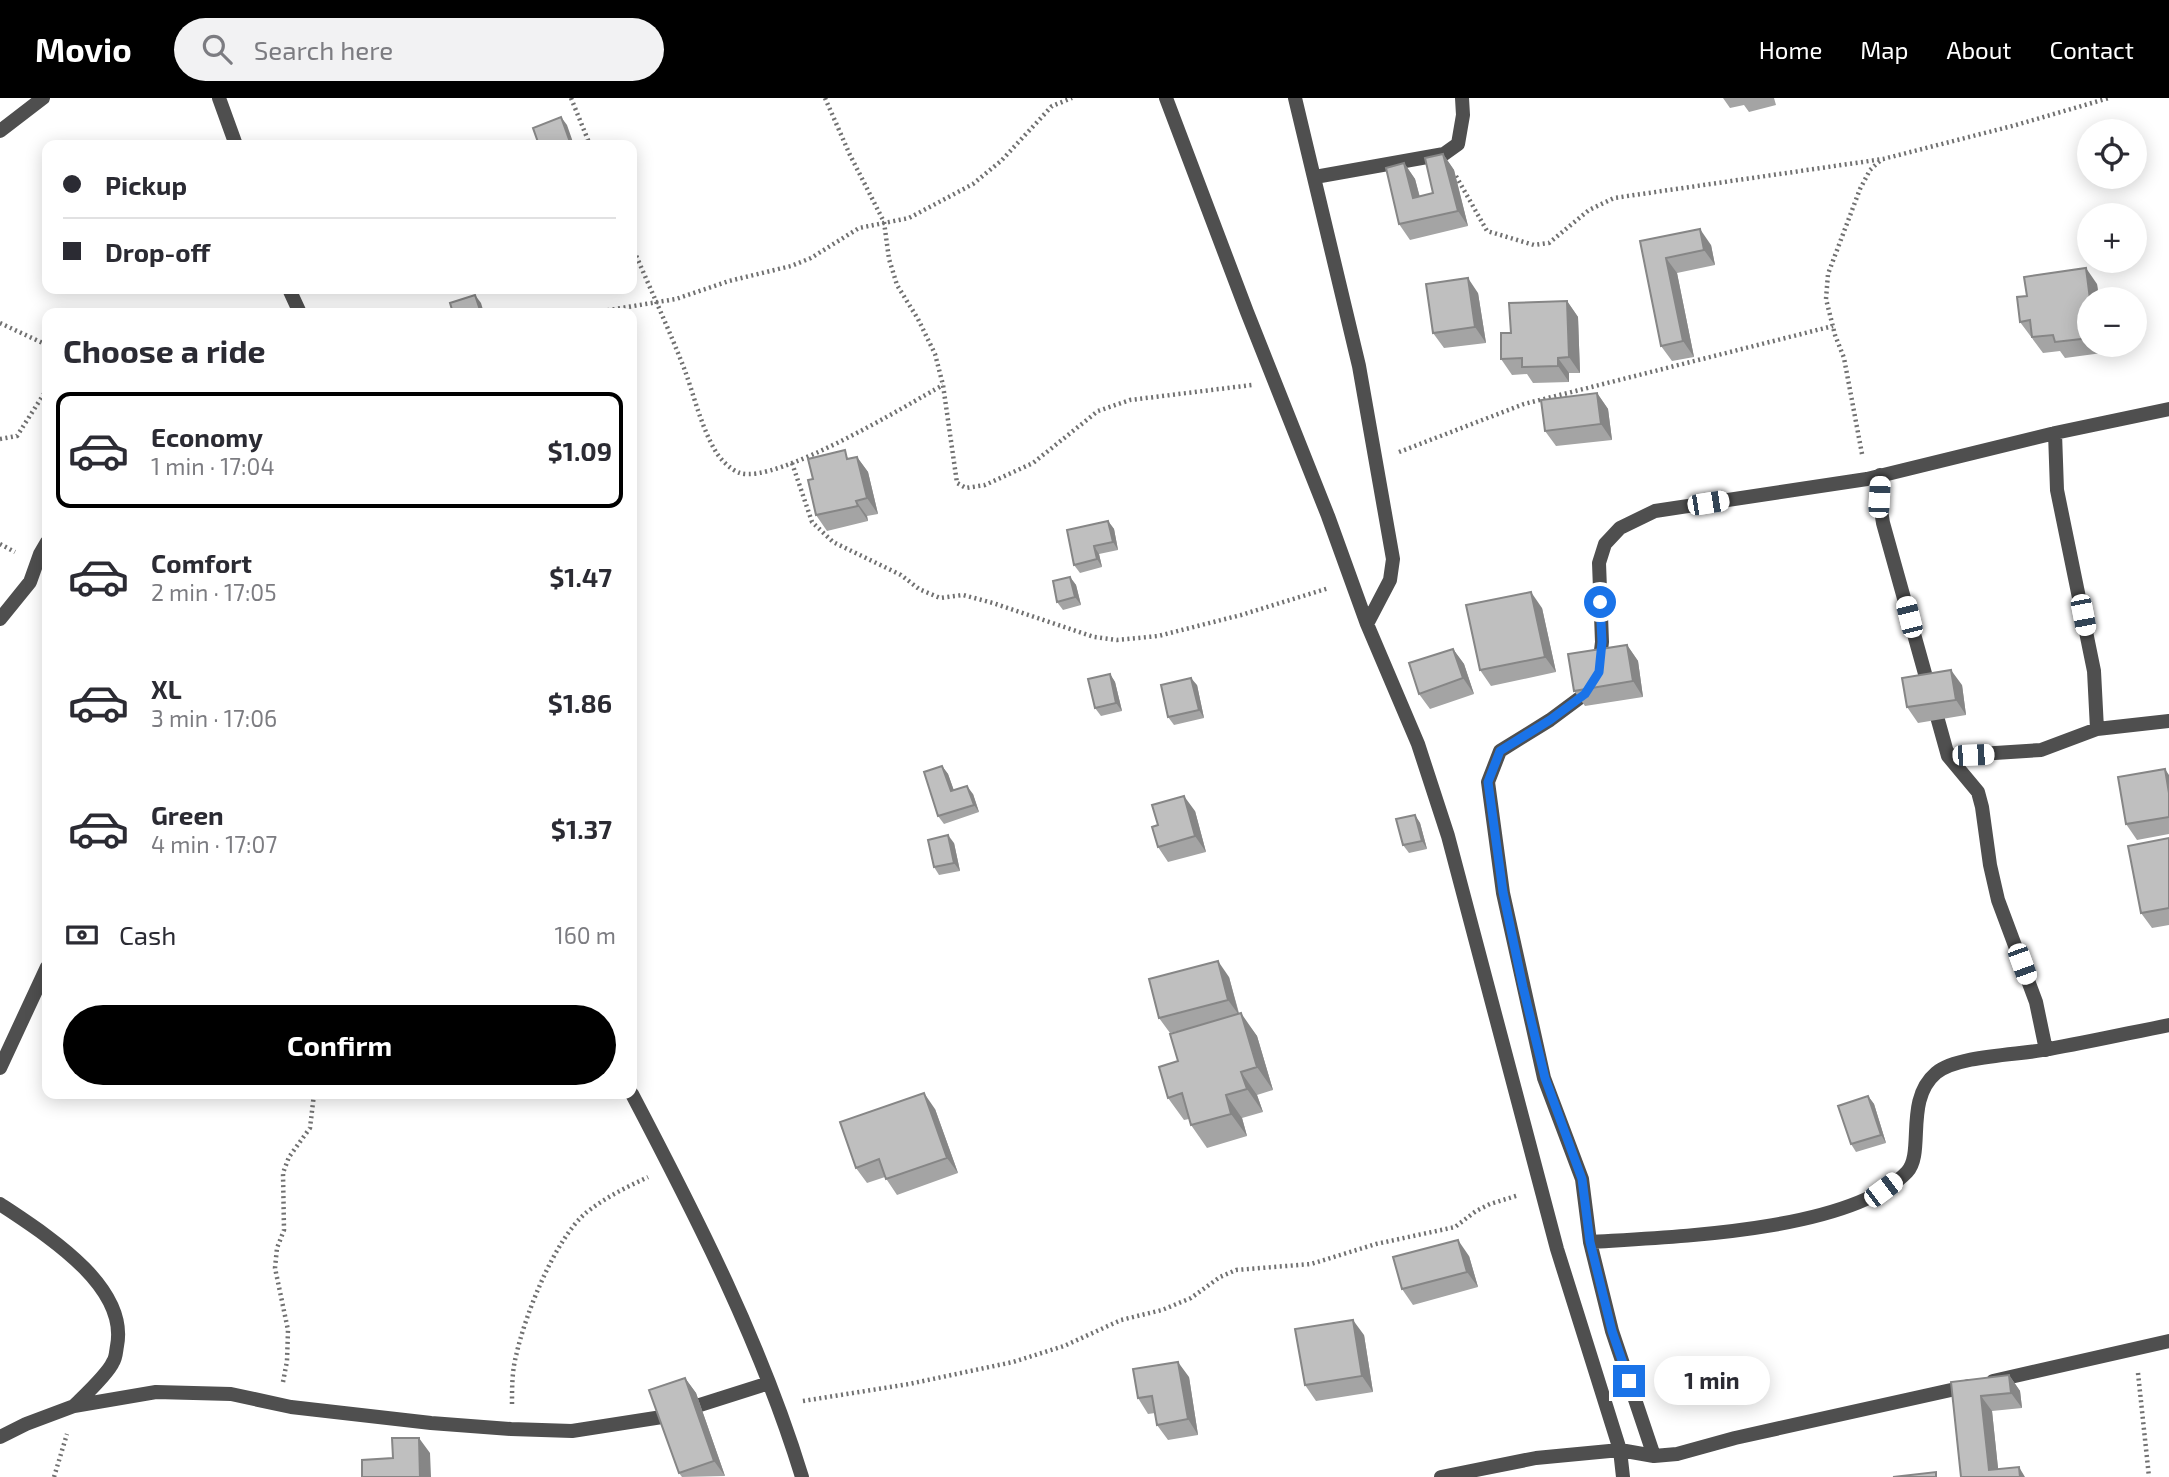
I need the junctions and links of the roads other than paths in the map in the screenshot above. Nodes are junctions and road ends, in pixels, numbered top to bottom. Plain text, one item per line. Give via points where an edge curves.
1 (43, 98) edge
2 (219, 98) edge
3 (1166, 98) edge
4 (1295, 98) edge
5 (1462, 98) edge
6 (0, 131) edge
7 (234, 140) edge
8 (1315, 177) junction
9 (2169, 409) edge
10 (2055, 433) junction
11 (1873, 477) junction
12 (42, 551) edge
13 (0, 619) edge
14 (1367, 624) junction
15 (2169, 721) edge
16 (2097, 729) junction
17 (1948, 756) junction
18 (42, 978) edge
19 (2169, 1025) edge
20 (2046, 1050) junction
21 (0, 1068) edge
22 (635, 1099) edge
23 (0, 1205) edge
24 (1590, 1242) junction
25 (2169, 1341) edge
26 (769, 1383) junction
27 (74, 1406) junction
28 (0, 1437) edge
29 (1620, 1450) junction
30 (1654, 1456) junction
31 (802, 1477) edge
32 (1441, 1477) edge
33 (1623, 1477) edge

1 - 6 street
2 - 7 street
3 - 14 street
4 - 8 street
5 - 8 street via 1458,144 1444,154
8 - 14 street via 1359,366 1393,559 1390,580
9 - 10 street
10 - 11 street
10 - 16 street via 2057,490 2094,671
11 - 17 street
11 - 24 street via 1655,511 1620,528 1605,544 1599,563 1599,672 1585,694 1500,751 1488,782 1503,892 1523,987 1545,1078 1582,1179
12 - 13 street via 30,582
14 - 29 street via 1418,744 1448,836 1557,1249
15 - 16 street
16 - 17 street via 2041,750
17 - 20 street via 1978,792 1998,900 2036,1002
18 - 21 street
19 - 20 street
20 - 24 street via 1959,1062 1935,1073 1915,1115 1909,1171 1883,1190 1836,1212 1716,1234
22 - 26 street via 749,1329
23 - 27 street via 71,1256 102,1288 116,1315 118,1339 113,1362
24 - 30 street via 1612,1331
25 - 30 street
26 - 27 street via 662,1417 572,1431 363,1416 231,1395 156,1392
26 - 31 street
27 - 28 street
29 - 30 street
29 - 32 street via 1536,1458
29 - 33 street

